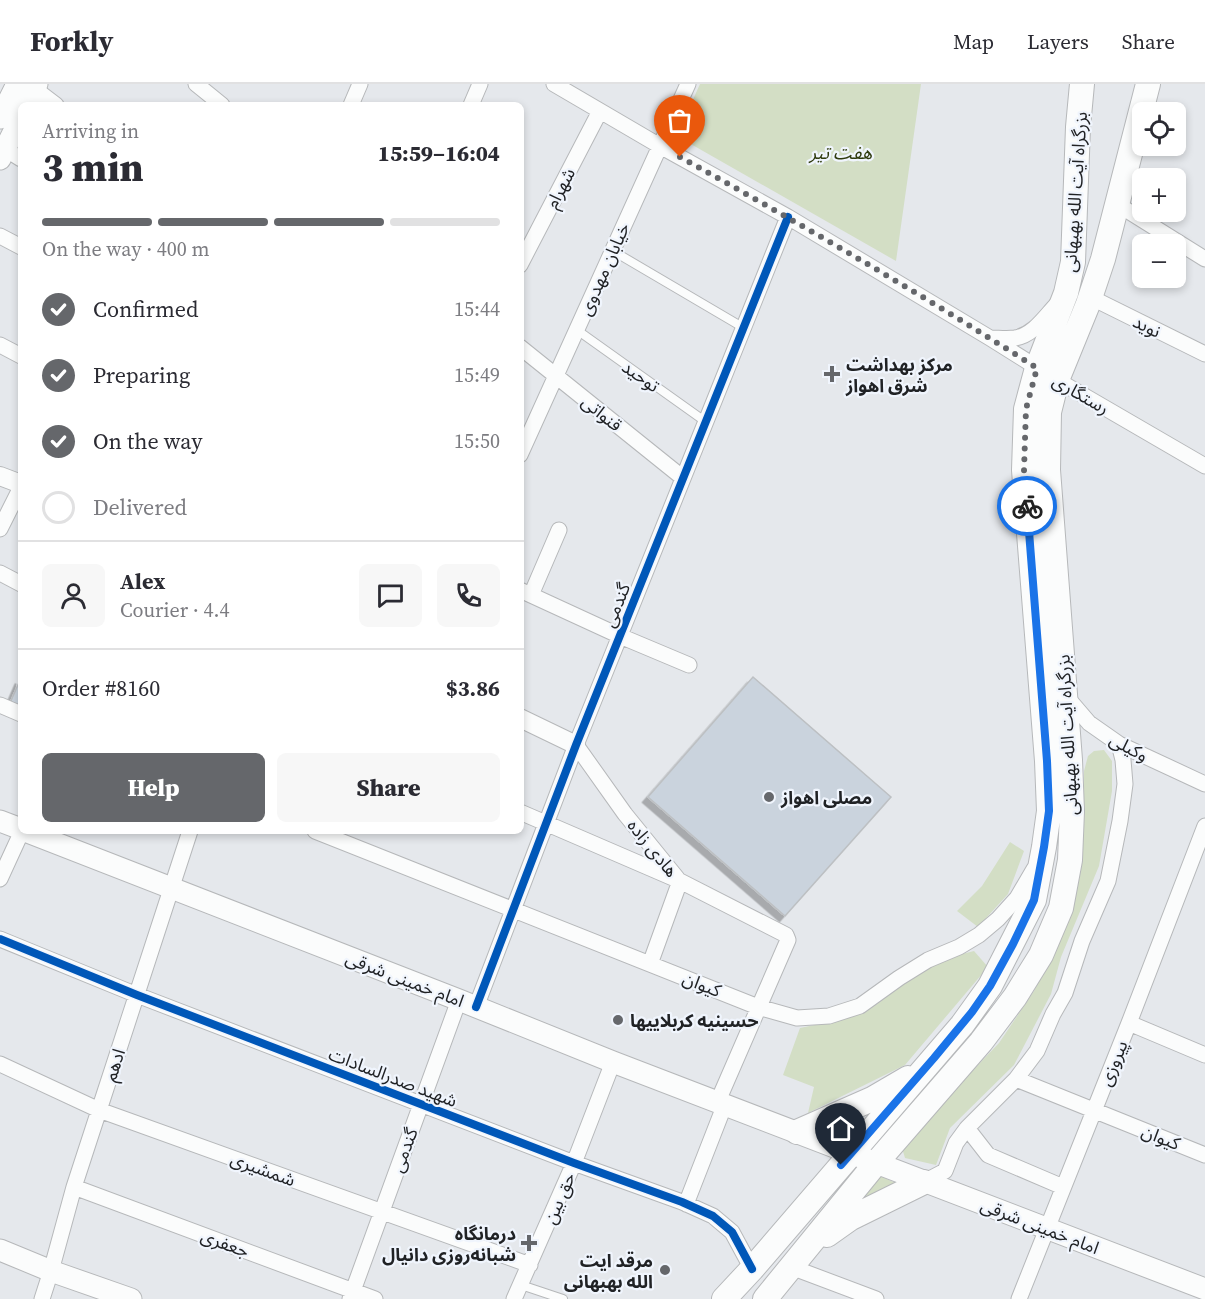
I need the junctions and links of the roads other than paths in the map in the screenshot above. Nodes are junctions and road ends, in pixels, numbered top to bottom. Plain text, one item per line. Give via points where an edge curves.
1 (360, 84) edge
2 (480, 84) edge
3 (554, 84) edge
4 (1083, 84) edge
5 (1148, 84) edge
6 (685, 85) edge
7 (29, 91) edge
8 (205, 92) edge
9 (50, 102) edge
10 (218, 102) edge
11 (352, 102) edge
12 (472, 102) edge
13 (600, 111) junction
14 (0, 118) edge
15 (18, 127) edge
16 (660, 146) junction
17 (9, 156) edge
18 (1117, 204) junction
19 (788, 217) junction
20 (0, 236) edge
21 (18, 245) edge
22 (613, 251) junction
23 (524, 257) edge
24 (1205, 259) edge
25 (1066, 294) junction
26 (1090, 297) junction
27 (744, 328) junction
28 (577, 330) junction
29 (990, 338) junction
30 (0, 345) edge
31 (524, 350) edge
32 (18, 354) edge
33 (1205, 354) edge
34 (1047, 374) junction
35 (556, 376) junction
36 (706, 422) junction
37 (524, 434) edge
38 (1205, 466) edge
39 (1024, 470) junction
40 (1048, 470) junction
41 (0, 476) edge
42 (683, 478) junction
43 (18, 484) edge
44 (18, 491) edge
45 (0, 529) edge
46 (560, 530) dead end
47 (0, 573) edge
48 (18, 582) edge
49 (526, 593) edge
50 (620, 636) junction
51 (689, 665) dead end
52 (1065, 695) junction
53 (0, 705) edge
54 (18, 713) edge
55 (524, 720) edge
56 (1119, 744) junction
57 (576, 745) junction
58 (1205, 784) edge
59 (524, 814) edge
60 (0, 821) edge
61 (546, 824) junction
62 (1205, 825) edge
63 (18, 828) edge
64 (21, 834) edge
65 (33, 834) edge
66 (189, 834) edge
67 (323, 834) edge
68 (1044, 847) junction
69 (0, 879) edge
70 (680, 881) junction
71 (172, 888) junction
72 (513, 909) junction
73 (0, 939) edge
74 (650, 964) junction
75 (137, 995) junction
76 (467, 1004) junction
77 (758, 1007) junction
78 (1129, 1023) junction
79 (1205, 1055) edge
80 (934, 1058) junction
81 (613, 1062) junction
82 (0, 1064) edge
83 (1016, 1079) junction
84 (421, 1103) junction
85 (722, 1103) junction
86 (99, 1110) junction
87 (1093, 1110) junction
88 (967, 1128) junction
89 (797, 1132) junction
90 (851, 1153) junction
91 (1205, 1155) edge
92 (876, 1162) junction
93 (574, 1163) junction
94 (924, 1182) junction
95 (74, 1187) junction
96 (1063, 1187) junction
97 (686, 1204) junction
98 (381, 1211) junction
99 (1047, 1228) junction
100 (0, 1250) edge
101 (797, 1260) junction
102 (530, 1265) junction
103 (752, 1269) junction
104 (51, 1271) junction
105 (1205, 1289) edge
106 (518, 1292) edge
107 (351, 1295) edge
108 (42, 1299) edge
109 (130, 1299) edge
110 (375, 1299) edge
111 (563, 1299) edge
112 (724, 1299) edge
113 (765, 1299) edge
114 (876, 1299) edge
115 (1019, 1299) edge

1 - 11 street
2 - 12 street
3 - 13 street, رستگاری
4 - 25 highway, بزرگراه آیت الله بهبهانی via 1073,262
5 - 18 highway, بزرگراه آیت الله بهبهانی
6 - 16 street, خیابان مهدوی
7 - 9 street
7 - 14 main road
8 - 10 street
13 - 16 street, رستگاری
13 - 23 street, شهرام
15 - 17 main road
16 - 19 street, رستگاری
16 - 22 street, خیابان مهدوی
18 - 24 street
18 - 26 highway, بزرگراه آیت الله بهبهانی
19 - 27 street, گندمی
19 - 29 street, رستگاری
20 - 21 street
22 - 27 lane
22 - 28 street, خیابان مهدوی
25 - 29 street via 1029,333 1016,338
25 - 34 highway, بزرگراه آیت الله بهبهانی
26 - 33 street, نوید
26 - 34 highway, بزرگراه آیت الله بهبهانی
27 - 36 street, گندمی
28 - 35 street, خیابان مهدوی
28 - 36 lane, توحید
29 - 34 street, رستگاری
30 - 32 street
31 - 35 street, قنواتی
34 - 38 street, رستگاری
34 - 39 highway, بزرگراه آیت الله بهبهانی via 1026,409
34 - 40 highway, بزرگراه آیت الله بهبهانی
35 - 37 street, خیابان مهدوی
35 - 42 street, قنواتی
36 - 42 street, گندمی
39 - 40 highway
39 - 68 highway, بزرگراه آیت الله بهبهانی via 1047,761 1049,811
40 - 52 highway, بزرگراه آیت الله بهبهانی
41 - 43 street
42 - 50 street, گندمی
44 - 45 street
46 - 49 street
47 - 48 street
49 - 50 street
50 - 51 street
50 - 57 street, گندمی
52 - 56 street, وکیلی via 1089,723
52 - 92 highway, بزرگراه آیت الله بهبهانی via 1072,812 1070,860 1061,908 1041,955 1015,997
53 - 54 street
55 - 57 street
56 - 58 street, وکیلی
56 - 83 street via 1125,784 1108,881 1065,993 1037,1050
57 - 61 street, گندمی
57 - 70 street, هادی زاده
59 - 61 street
60 - 63 main road, امام خمینی شرقی
61 - 70 street
61 - 72 street, گندمی
62 - 78 street, پیروزی
64 - 69 street
65 - 71 main road, امام خمینی شرقی
66 - 71 street, ادهم
67 - 72 street, کیوان
68 - 77 street, کیوان via 1017,898 998,919 979,935 928,960 860,1006 829,1016 797,1018
68 - 80 highway, بزرگراه آیت الله بهبهانی via 1034,900 1013,944 990,986
70 - 74 street
70 - 77 street, هادی زاده via 788,938
71 - 75 street, ادهم
71 - 76 main road, امام خمینی شرقی
72 - 74 street, کیوان
72 - 76 street, گندمی
73 - 75 street, شهید صدرالسادات
74 - 77 street, کیوان
75 - 84 street, شهید صدرالسادات
75 - 86 street, ادهم
76 - 81 main road, امام خمینی شرقی
76 - 84 street, گندمی
77 - 85 street
78 - 79 street
78 - 87 street, پیروزی
80 - 89 highway via 872,1099
80 - 90 highway, بزرگراه آیت الله بهبهانی
81 - 85 main road, امام خمینی شرقی
81 - 93 street, حق بین
82 - 86 street, شمشیری
83 - 87 street, کیوان
83 - 88 street
84 - 93 street, شهید صدرالسادات
84 - 98 street, گندمی
85 - 89 main road, امام خمینی شرقی
85 - 97 street
86 - 95 street, ادهم
86 - 98 street, شمشیری
87 - 91 street, کیوان
87 - 96 street, پیروزی
88 - 94 street via 945,1171
88 - 96 street via 988,1155
89 - 90 main road, امام خمینی شرقی
90 - 92 main road, امام خمینی شرقی
90 - 103 highway, بزرگراه آیت الله بهبهانی
92 - 94 main road, امام خمینی شرقی
92 - 101 highway, بزرگراه آیت الله بهبهانی
93 - 97 street, شهید صدرالسادات
93 - 102 street, حق بین
94 - 99 main road, امام خمینی شرقی
94 - 101 highway via 851,1218
95 - 104 street, ادهم
95 - 107 street, جعفری
96 - 99 street, پیروزی
97 - 103 street, شهید صدرالسادات via 713,1216 732,1232
98 - 102 street, شمشیری
98 - 107 street, گندمی
99 - 105 main road, امام خمینی شرقی
99 - 115 street, پیروزی
100 - 104 main road
101 - 113 highway, بزرگراه آیت الله بهبهانی
101 - 114 street
102 - 106 street, حق بین
103 - 112 highway, بزرگراه آیت الله بهبهانی
104 - 108 street, ادهم
104 - 109 main road
106 - 111 lane
107 - 110 street, جعفری

